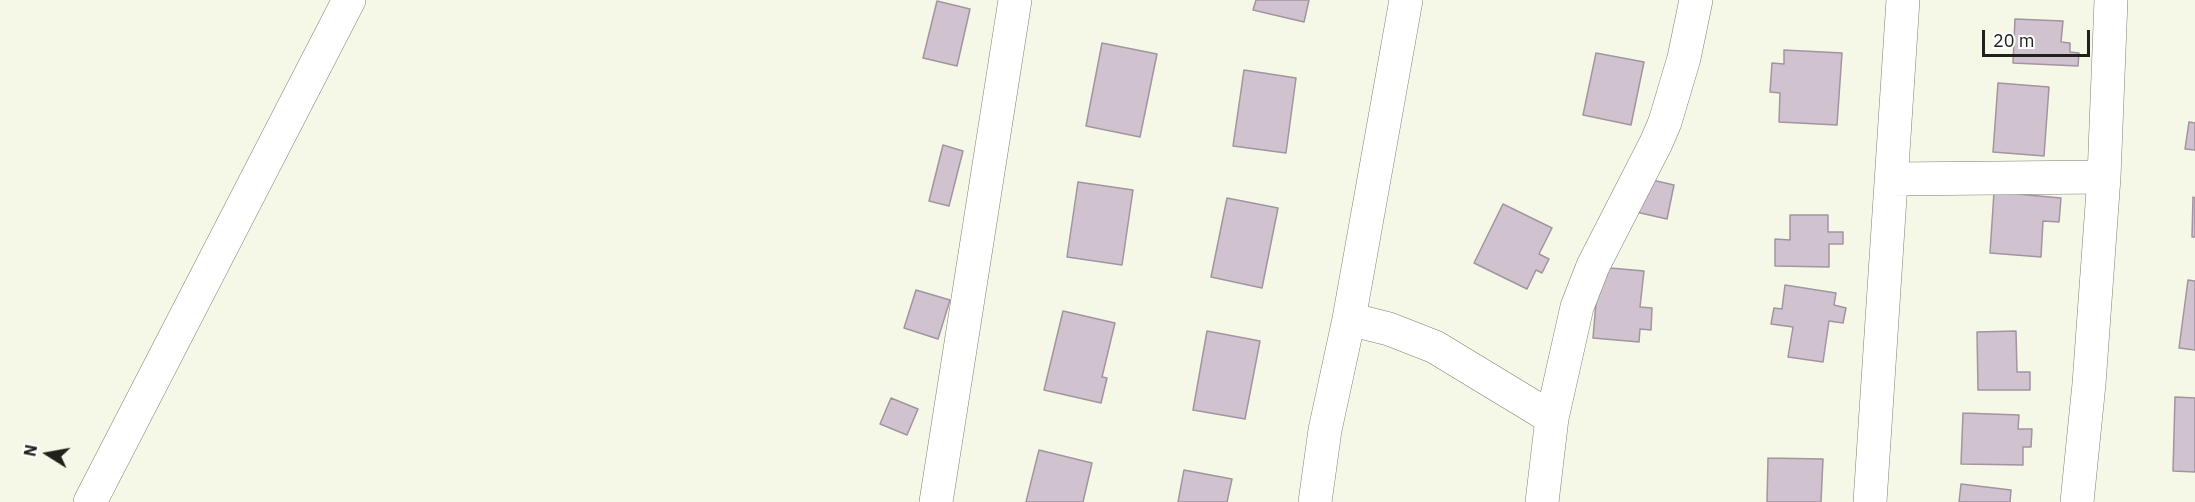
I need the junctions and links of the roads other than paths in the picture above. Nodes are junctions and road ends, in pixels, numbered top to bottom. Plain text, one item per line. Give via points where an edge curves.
1 (349, 0) edge
2 (1015, 0) edge
3 (1406, 0) edge
4 (1696, 0) edge
5 (1903, 0) edge
6 (2111, 0) edge
7 (2104, 177) junction
8 (1892, 179) junction
9 (1349, 319) junction
10 (1552, 418) junction
11 (90, 502) edge
12 (936, 502) edge
13 (1315, 502) edge
14 (1542, 502) edge
15 (1870, 502) edge
16 (2077, 502) edge

1 - 11 street
2 - 12 street
3 - 9 street
4 - 10 street via 1665,122 1593,266 1577,307
5 - 8 street
6 - 7 street
7 - 8 street
7 - 16 street
8 - 15 street
9 - 10 street via 1435,347
9 - 13 street via 1325,430
10 - 14 street

